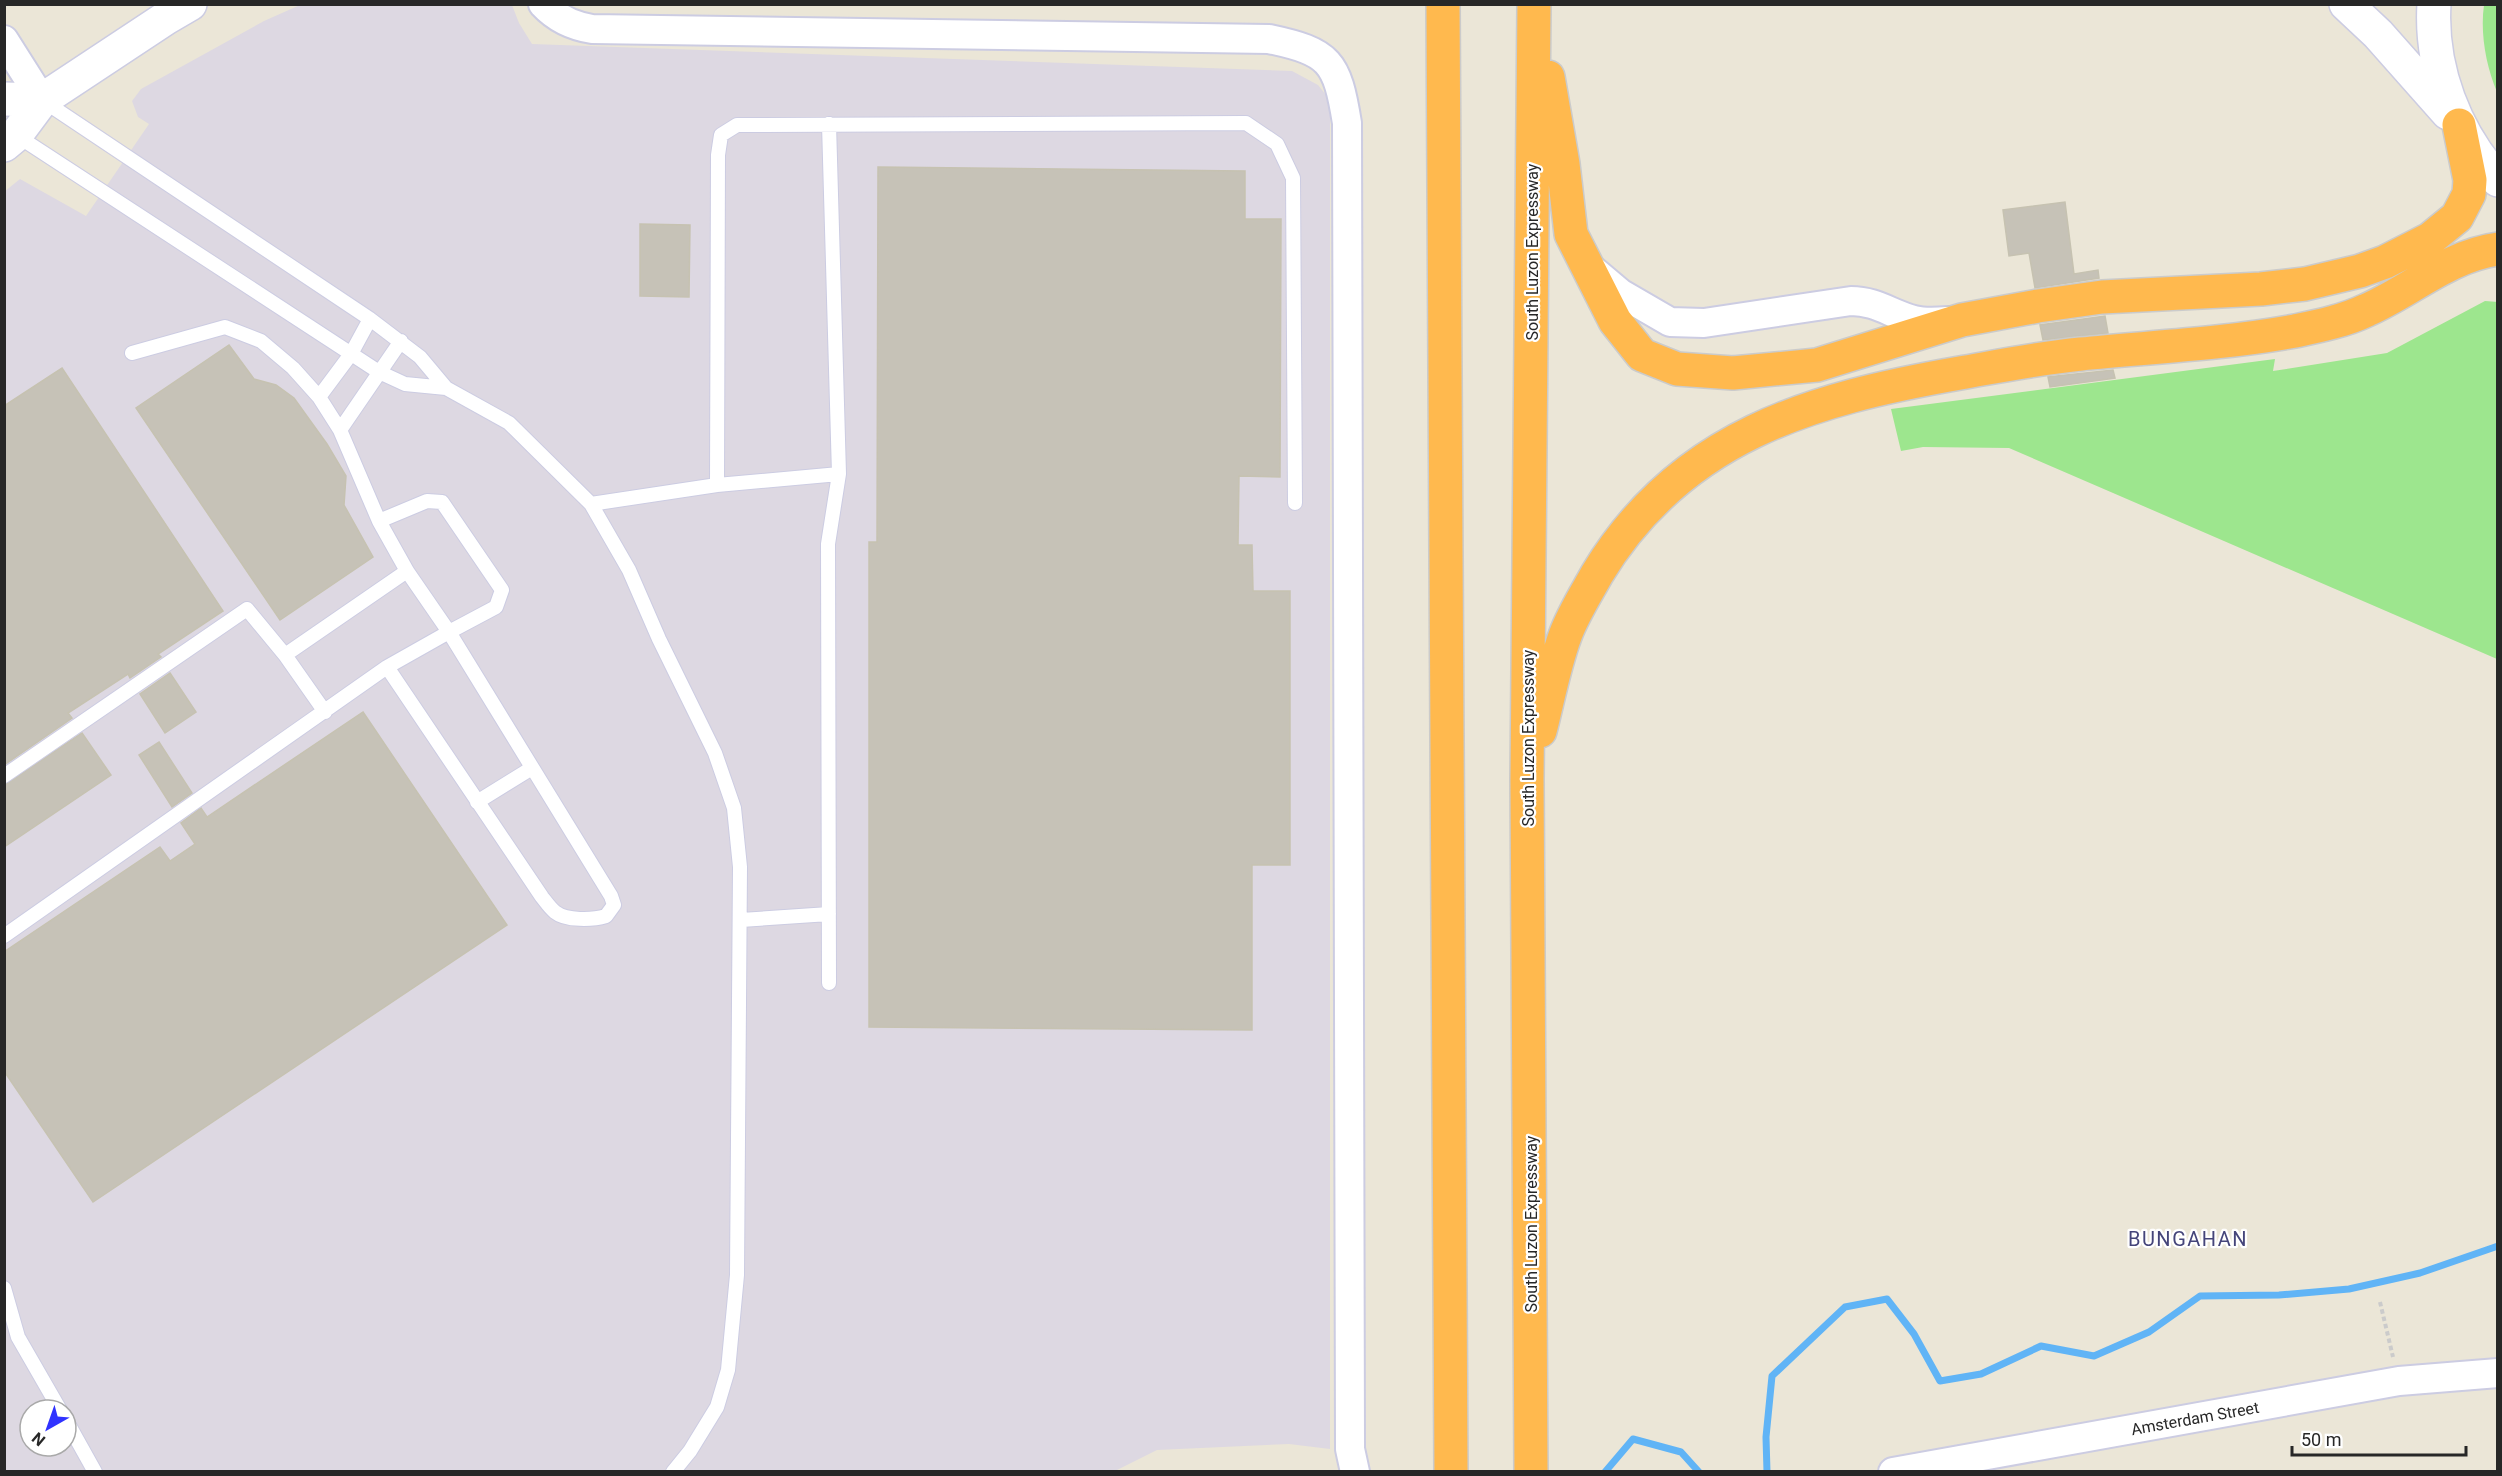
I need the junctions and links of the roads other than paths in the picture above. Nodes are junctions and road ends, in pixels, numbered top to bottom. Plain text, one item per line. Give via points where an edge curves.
1 (190, 4) edge
2 (543, 4) edge
3 (1443, 4) edge
4 (1534, 4) edge
5 (2346, 4) edge
6 (2434, 4) edge
7 (4, 40) edge
8 (4, 99) edge
9 (42, 100) junction
10 (830, 124) junction
11 (2459, 125) junction
12 (8, 135) edge
13 (2498, 180) edge
14 (2498, 249) edge
15 (1584, 262) junction
16 (370, 319) junction
17 (1962, 320) junction
18 (401, 341) junction
19 (132, 353) dead end
20 (351, 354) junction
21 (379, 372) junction
22 (446, 388) junction
23 (319, 397) junction
24 (340, 430) junction
25 (839, 474) junction
26 (717, 485) junction
27 (1295, 503) dead end
28 (591, 504) junction
29 (379, 521) junction
30 (407, 571) junction
31 (449, 632) junction
32 (285, 655) junction
33 (387, 667) junction
34 (325, 712) junction
35 (532, 768) junction
36 (4, 776) edge
37 (1527, 780) junction
38 (477, 802) junction
39 (829, 914) junction
40 (741, 920) junction
41 (4, 936) edge
42 (829, 983) dead end
43 (4, 1288) edge
44 (2498, 1373) edge
45 (53, 1398) edge
46 (78, 1442) edge
47 (95, 1472) edge
48 (673, 1472) edge
49 (1355, 1472) edge
50 (1451, 1472) edge
51 (1532, 1472) edge
52 (1893, 1472) edge

1 - 9 main road
2 - 49 street via 563,21 592,29 1269,39 1305,47 1327,61 1338,81 1347,123 1350,1449
3 - 50 highway
4 - 15 highway via 1563,164 1571,234
4 - 37 highway, South Luzon Expressway
5 - 11 main road
6 - 11 main road via 2437,55 2445,91
7 - 9 street
8 - 9 main road
9 - 12 main road
9 - 16 lane
10 - 25 lane
10 - 26 lane via 737,125 721,135
10 - 27 lane via 1246,123 1277,144 1293,178
11 - 13 main road
11 - 17 highway via 2470,180 2465,205 2430,239 2385,262 2305,284 2102,297
12 - 20 lane
14 - 37 highway via 2460,257 2366,311 2323,326 2265,336 2046,358 1898,383 1815,406 1718,449 1673,483 1637,519 1583,597 1565,636
15 - 17 street via 1620,293 1670,322 1704,323 1851,301 1868,301 1913,320
15 - 17 highway via 1616,321 1642,355 1677,369 1733,373 1818,365
16 - 18 lane
16 - 20 lane
18 - 21 lane
18 - 22 lane
19 - 23 lane via 225,327 261,341
20 - 21 lane
20 - 23 lane
21 - 22 lane via 405,384
21 - 24 lane
22 - 28 lane via 509,423
23 - 24 lane
24 - 29 lane
25 - 26 lane
25 - 39 lane via 828,544
26 - 28 lane
28 - 40 lane via 629,570 715,753 734,807
29 - 30 lane
29 - 31 lane via 427,501 442,502 502,590 496,607
30 - 31 lane
30 - 32 lane
31 - 33 lane
31 - 35 lane
32 - 34 lane
32 - 36 lane via 247,609
33 - 34 lane
33 - 38 lane
34 - 41 lane
35 - 38 lane
35 - 38 lane via 610,896 614,905 606,916 572,918 556,912
37 - 51 highway, South Luzon Expressway
39 - 40 lane
39 - 42 lane
40 - 48 lane via 737,1275 728,1370 717,1407
43 - 45 lane via 18,1337
44 - 52 street, Amsterdam Street via 2399,1381
46 - 47 lane

